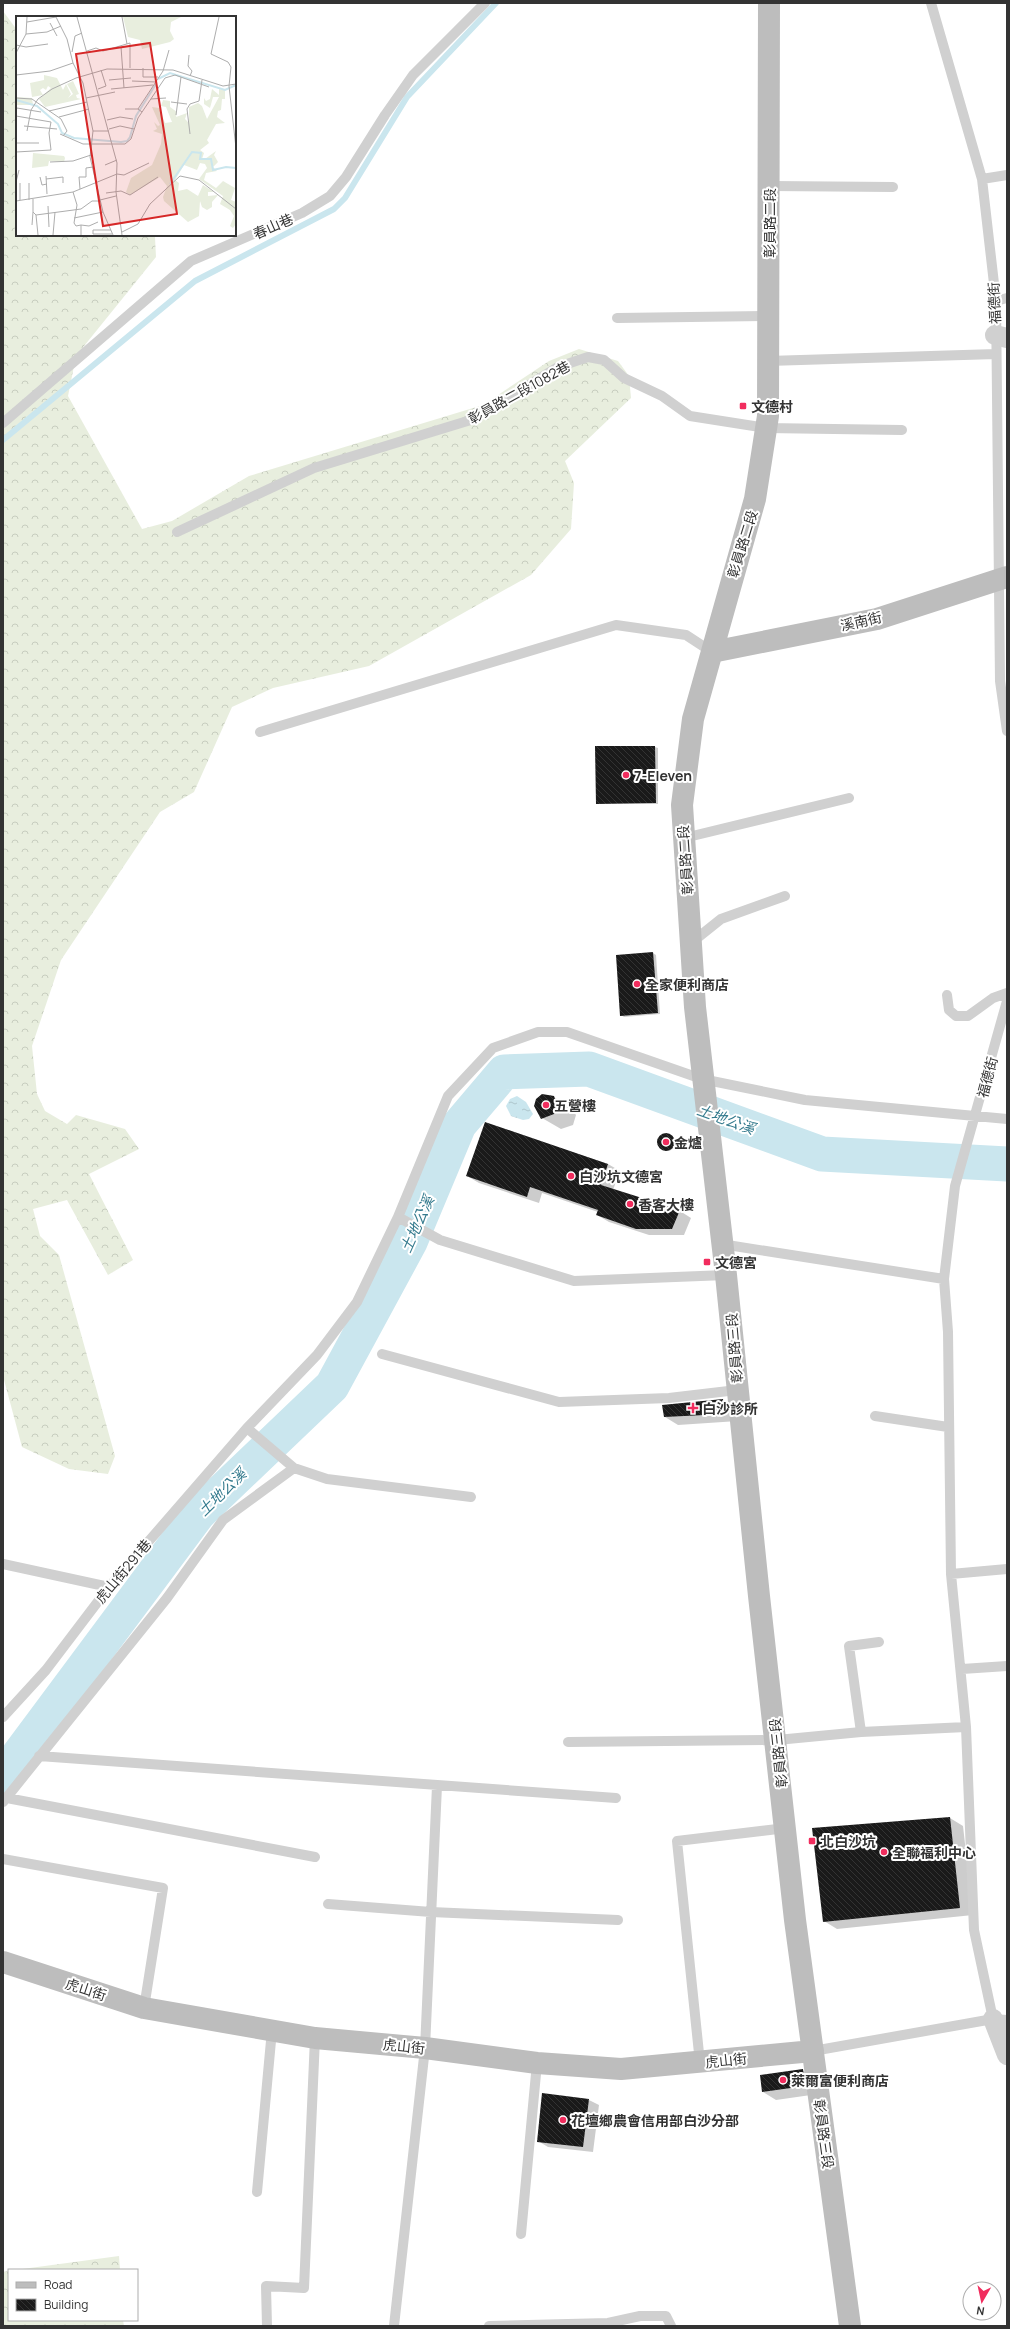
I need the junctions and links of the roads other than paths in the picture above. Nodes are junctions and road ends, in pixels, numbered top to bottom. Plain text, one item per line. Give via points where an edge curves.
1 (485, 3) edge
2 (769, 3) edge
3 (931, 3) edge
4 (1007, 175) edge
5 (982, 179) junction
6 (770, 186) junction
7 (893, 187) dead end
8 (1007, 298) edge
9 (996, 301) junction
10 (769, 316) junction
11 (617, 318) dead end
12 (999, 342) edge
13 (768, 361) junction
14 (3, 423) edge
15 (1002, 426) edge
16 (766, 428) junction
17 (902, 430) dead end
18 (177, 532) dead end
19 (1003, 577) edge
20 (712, 652) junction
21 (1007, 731) edge
22 (260, 732) dead end
23 (849, 798) dead end
24 (684, 838) junction
25 (785, 896) dead end
26 (691, 943) junction
27 (1007, 993) edge
28 (947, 995) dead end
29 (1007, 1001) edge
30 (704, 1088) junction
31 (976, 1116) junction
32 (1007, 1119) edge
33 (714, 1179) joint
34 (402, 1219) junction
35 (721, 1244) junction
36 (726, 1274) junction
37 (944, 1279) junction
38 (382, 1354) dead end
39 (737, 1390) junction
40 (875, 1416) dead end
41 (948, 1427) junction
42 (247, 1428) junction
43 (294, 1468) junction
44 (471, 1497) dead end
45 (3, 1564) edge
46 (1007, 1569) edge
47 (951, 1574) junction
48 (109, 1587) junction
49 (879, 1642) dead end
50 (1007, 1666) edge
51 (962, 1669) junction
52 (3, 1717) edge
53 (966, 1727) junction
54 (861, 1732) junction
55 (777, 1740) junction
56 (568, 1742) dead end
57 (39, 1756) junction
58 (437, 1786) junction
59 (616, 1798) dead end
60 (5, 1800) edge
61 (786, 1828) junction
62 (315, 1857) dead end
63 (3, 1859) edge
64 (328, 1904) dead end
65 (431, 1912) junction
66 (618, 1920) dead end
67 (3, 1962) edge
68 (144, 2008) junction
69 (1000, 2020) edge
70 (272, 2030) junction
71 (315, 2038) junction
72 (425, 2048) junction
73 (813, 2051) junction
74 (1007, 2055) edge
75 (536, 2063) junction
76 (700, 2063) junction
77 (257, 2192) dead end
78 (521, 2234) dead end
79 (267, 2326) edge
80 (394, 2326) edge
81 (488, 2326) edge
82 (671, 2326) edge
83 (850, 2326) edge

1 - 14 lane, 春山巷 via 413,75 346,177 330,196 302,213 191,261
2 - 6 main road, 彰員路二段
3 - 5 lane, 福德街
4 - 5 lane
5 - 9 lane, 福德街
6 - 7 lane
6 - 10 main road, 彰員路二段
8 - 9 lane
9 - 12 lane, 福德街
10 - 11 lane
10 - 13 main road, 彰員路二段
12 - 13 lane
12 - 15 lane, 福德街
13 - 16 main road, 彰員路二段
15 - 19 lane, 福德街
16 - 17 lane, 彰員路二段1082巷
16 - 18 lane, 彰員路二段1082巷 via 690,416 662,396 624,378 604,360 588,357 558,366 474,419 314,468
16 - 20 main road, 彰員路二段 via 755,499
19 - 20 main road, 溪南街 via 877,619
19 - 21 lane, 福德街 via 1000,681
20 - 22 lane via 686,635 616,625
20 - 24 main road, 彰員路二段 via 692,719 682,805
23 - 24 lane
24 - 26 main road, 彰員路二段
25 - 26 lane via 721,919
26 - 30 main road, 彰員路二段
27 - 28 lane via 993,998 968,1016 956,1016 949,1010
29 - 31 lane, 福德街
30 - 31 lane, 虎山街291巷
30 - 33 main road, 彰員路二段
30 - 34 lane, 虎山街291巷 via 567,1032 538,1032 493,1048 448,1096
31 - 32 lane, 虎山街291巷
31 - 37 lane, 福德街 via 955,1186
33 - 35 main road, 彰員路三段
34 - 36 lane via 440,1240 574,1281
34 - 42 lane, 虎山街291巷 via 356,1302 317,1355
35 - 36 main road, 彰員路三段
35 - 37 lane
36 - 39 main road, 彰員路三段
37 - 41 lane, 福德街 via 948,1332
38 - 39 lane via 559,1402 669,1398
39 - 55 main road, 彰員路三段
40 - 41 lane
41 - 47 lane, 福德街
42 - 43 lane
42 - 48 lane, 虎山街291巷
43 - 44 lane via 327,1479
43 - 57 lane via 223,1520 167,1598
45 - 48 lane
46 - 47 lane
47 - 51 lane, 福德街
48 - 52 lane, 虎山街291巷 via 46,1670
49 - 54 lane via 849,1646
50 - 51 lane
51 - 53 lane, 福德街
53 - 54 lane
53 - 69 lane, 福德街 via 974,1930
54 - 55 lane
55 - 56 lane
55 - 61 main road, 彰員路三段
57 - 58 lane
57 - 60 lane
58 - 59 lane
58 - 65 lane
60 - 62 lane
61 - 73 main road, 彰員路三段
61 - 76 lane via 677,1841
63 - 68 lane via 163,1888
64 - 65 lane
65 - 66 lane
65 - 72 lane
67 - 68 main road, 虎山街
68 - 70 main road, 虎山街
69 - 73 lane
69 - 74 street
70 - 71 main road, 虎山街
70 - 77 lane
71 - 72 main road, 虎山街
71 - 79 lane via 304,2288 266,2286
72 - 75 main road, 虎山街
72 - 80 lane
73 - 76 main road, 虎山街
73 - 83 main road, 彰員路三段
75 - 76 main road, 虎山街 via 621,2069
75 - 78 lane
81 - 82 lane via 608,2322 640,2316 666,2316

